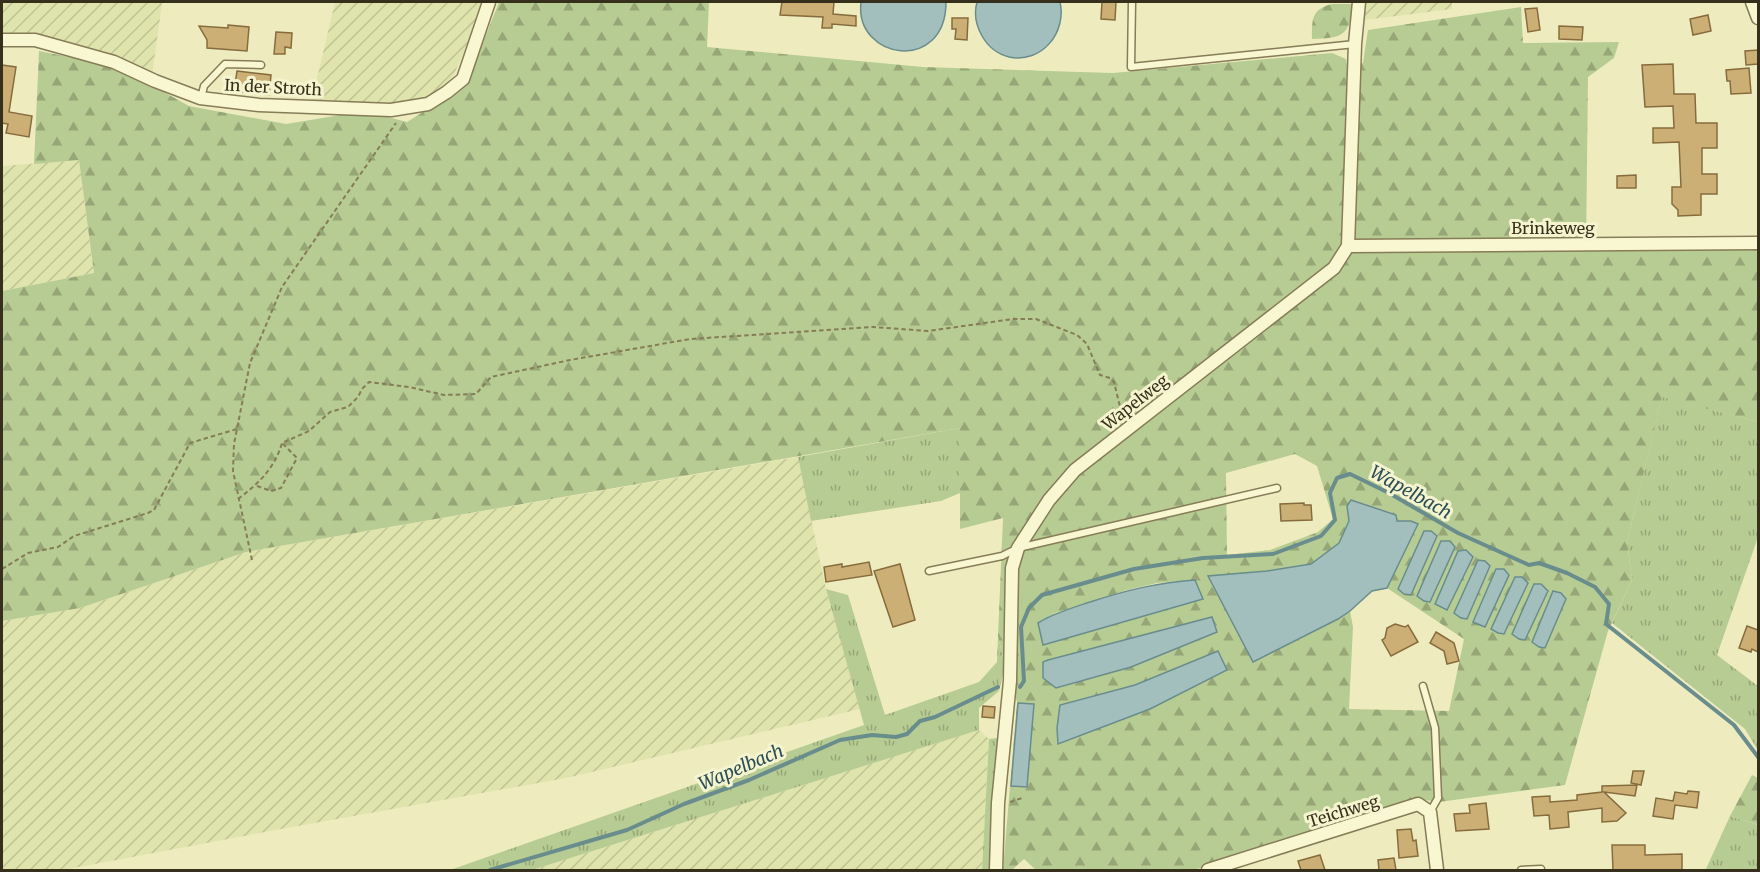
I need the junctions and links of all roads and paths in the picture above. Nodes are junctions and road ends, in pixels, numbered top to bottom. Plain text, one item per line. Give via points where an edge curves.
1 (489, 2) edge
2 (1132, 2) edge
3 (1359, 2) edge
4 (1752, 2) edge
5 (1758, 18) edge
6 (2, 40) edge
7 (1355, 44) junction
8 (261, 65) dead end
9 (200, 98) junction
10 (406, 108) junction
11 (1758, 243) edge
12 (1348, 246) junction
13 (1130, 427) junction
14 (237, 429) junction
15 (282, 443) junction
16 (256, 486) junction
17 (1277, 488) dead end
18 (238, 500) junction
19 (1018, 548) junction
20 (252, 560) dead end
21 (2, 569) edge
22 (929, 571) dead end
23 (1423, 686) dead end
24 (1430, 812) junction
25 (1541, 868) dead end
26 (996, 870) edge
27 (1208, 870) edge
28 (1437, 870) edge
29 (1521, 870) edge

1 - 10 street, In der Stroth via 463,79 428,104
2 - 7 lane via 1131,66
3 - 7 street
4 - 5 street
6 - 9 street, In der Stroth via 35,40 114,62
7 - 12 street
8 - 9 lane via 225,64 204,86
9 - 10 street, In der Stroth via 259,105
10 - 14 path via 282,287 250,363
11 - 12 street, Brinkeweg
12 - 13 street, Wapelweg via 1334,268
13 - 15 path via 1123,421 1114,382 1100,375 1087,344 1077,335 1036,319 1013,319 928,331 873,327 690,339 490,377 476,394 444,395 369,382 348,407 330,412 309,431
13 - 19 street, Wapelweg via 1075,470 1049,500
14 - 18 path via 233,471
14 - 21 path via 190,443 154,510 74,536 58,547 28,553
15 - 16 path via 278,459
15 - 16 path via 297,458 285,482 271,491
16 - 18 path
17 - 19 lane
18 - 20 path
19 - 22 lane via 1002,556
19 - 26 street, Wapelweg via 1012,568 1010,681
23 - 24 lane via 1435,728 1438,798
24 - 27 street, Teichweg via 1418,804
24 - 28 street
25 - 29 lane

